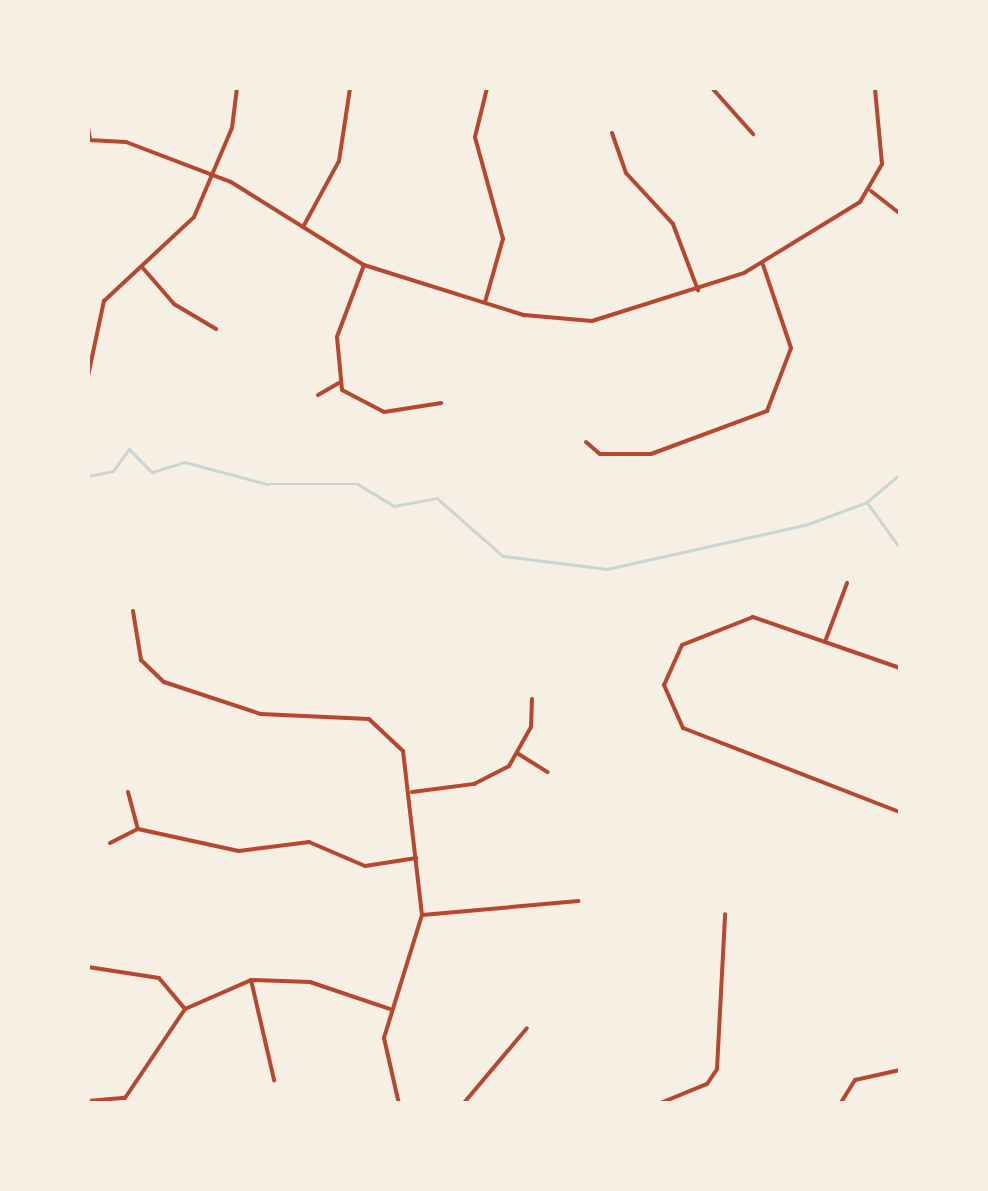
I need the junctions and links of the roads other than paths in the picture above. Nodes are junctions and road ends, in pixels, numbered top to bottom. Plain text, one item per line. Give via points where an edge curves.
1 (236, 88) edge
2 (350, 88) edge
3 (487, 88) edge
4 (712, 88) edge
5 (875, 88) edge
6 (88, 127) edge
7 (612, 133) dead end
8 (752, 134) dead end
9 (89, 140) edge
10 (208, 172) junction
11 (871, 191) junction
12 (900, 214) edge
13 (302, 228) junction
14 (762, 264) junction
15 (364, 265) junction
16 (142, 267) junction
17 (698, 290) junction
18 (485, 302) junction
19 (216, 329) dead end
20 (88, 376) edge
21 (338, 384) junction
22 (318, 395) dead end
23 (441, 403) dead end
24 (586, 442) dead end
25 (846, 583) dead end
26 (133, 611) dead end
27 (826, 640) junction
28 (900, 668) edge
29 (532, 699) dead end
30 (517, 753) junction
31 (548, 772) dead end
32 (128, 792) dead end
33 (412, 792) junction
34 (900, 812) edge
35 (138, 829) junction
36 (110, 844) dead end
37 (416, 858) junction
38 (578, 901) dead end
39 (725, 914) dead end
40 (422, 916) junction
41 (88, 967) edge
42 (251, 980) junction
43 (185, 1009) junction
44 (390, 1009) junction
45 (527, 1028) dead end
46 (900, 1070) edge
47 (274, 1080) dead end
48 (88, 1101) edge
49 (126, 1101) edge
50 (398, 1104) edge
51 (463, 1104) edge
52 (658, 1104) edge
53 (840, 1104) edge

1 - 10 street via 232,128
2 - 13 street via 344,139
3 - 18 street via 475,137 503,239
4 - 8 street
5 - 11 street via 883,155
6 - 9 street
7 - 17 street via 626,173 673,224
9 - 10 street
10 - 13 street
10 - 16 street via 194,217
11 - 12 street
11 - 14 street
13 - 15 street
14 - 17 street
14 - 24 street via 791,348 767,411 650,454 600,454
15 - 18 street
15 - 21 street via 337,337
16 - 19 street via 174,304
16 - 20 street via 98,312
17 - 18 street via 578,322
21 - 22 street
21 - 23 street via 372,410
25 - 27 street
26 - 33 street via 141,660 164,682 261,714 369,720 404,751
27 - 28 street
27 - 34 street via 753,617 720,627 666,664 667,706 683,728 715,744
29 - 30 street
30 - 31 street
30 - 33 street via 483,782
32 - 35 street
33 - 37 street
35 - 36 street
35 - 37 street via 240,850 309,842 365,866
37 - 40 street
38 - 40 street
39 - 52 street via 717,1069 707,1084
40 - 44 street
41 - 43 street via 159,978
42 - 43 street
42 - 44 street via 310,982
42 - 47 street
43 - 49 street
44 - 50 street via 384,1061
45 - 51 street
46 - 53 street via 855,1080
48 - 49 street

